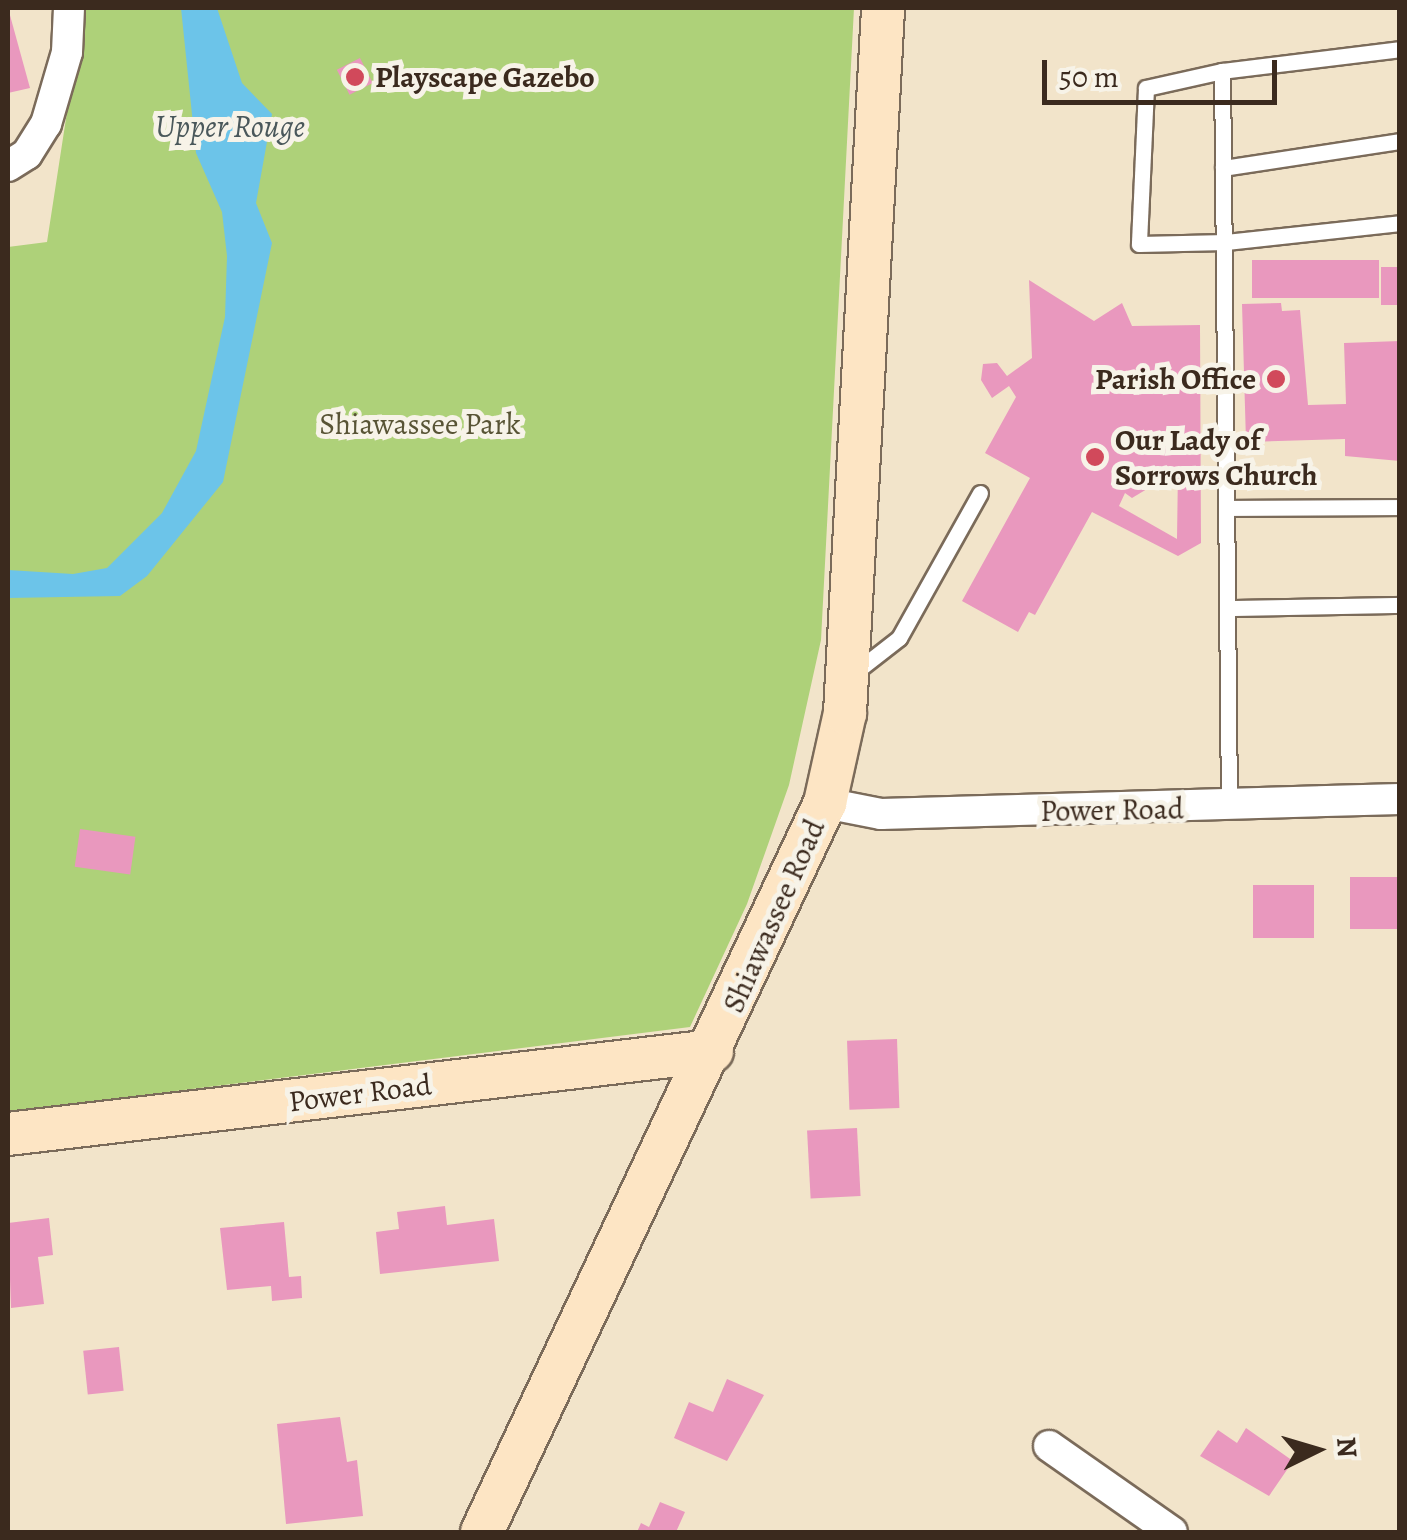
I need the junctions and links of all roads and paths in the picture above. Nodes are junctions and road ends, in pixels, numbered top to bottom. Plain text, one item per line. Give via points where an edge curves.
1 (69, 8) edge
2 (883, 8) edge
3 (1400, 49) edge
4 (1222, 71) junction
5 (1400, 141) edge
6 (8, 166) edge
7 (1224, 168) junction
8 (1400, 224) edge
9 (1226, 242) junction
10 (980, 492) dead end
11 (1400, 507) edge
12 (1227, 508) junction
13 (1400, 605) edge
14 (1228, 608) junction
15 (847, 678) junction
16 (1400, 799) edge
17 (825, 803) junction
18 (1230, 807) junction
19 (712, 1052) junction
20 (8, 1134) edge
21 (1048, 1446) dead end
22 (482, 1532) edge
23 (1172, 1532) edge

1 - 6 street via 67,52 46,124 27,154
2 - 15 street, Shiawassee Road
3 - 4 lane
4 - 7 lane
4 - 9 lane via 1146,88 1138,244
5 - 7 lane
7 - 9 lane
8 - 9 lane
9 - 12 lane
10 - 15 lane via 898,638
11 - 12 lane
12 - 14 lane
13 - 14 lane
14 - 18 lane
15 - 17 street, Shiawassee Road
16 - 18 street, Power Road
17 - 18 street, Power Road via 881,814
17 - 19 street, Shiawassee Road
19 - 20 street, Power Road
19 - 22 street, Shiawassee Road
21 - 23 street

